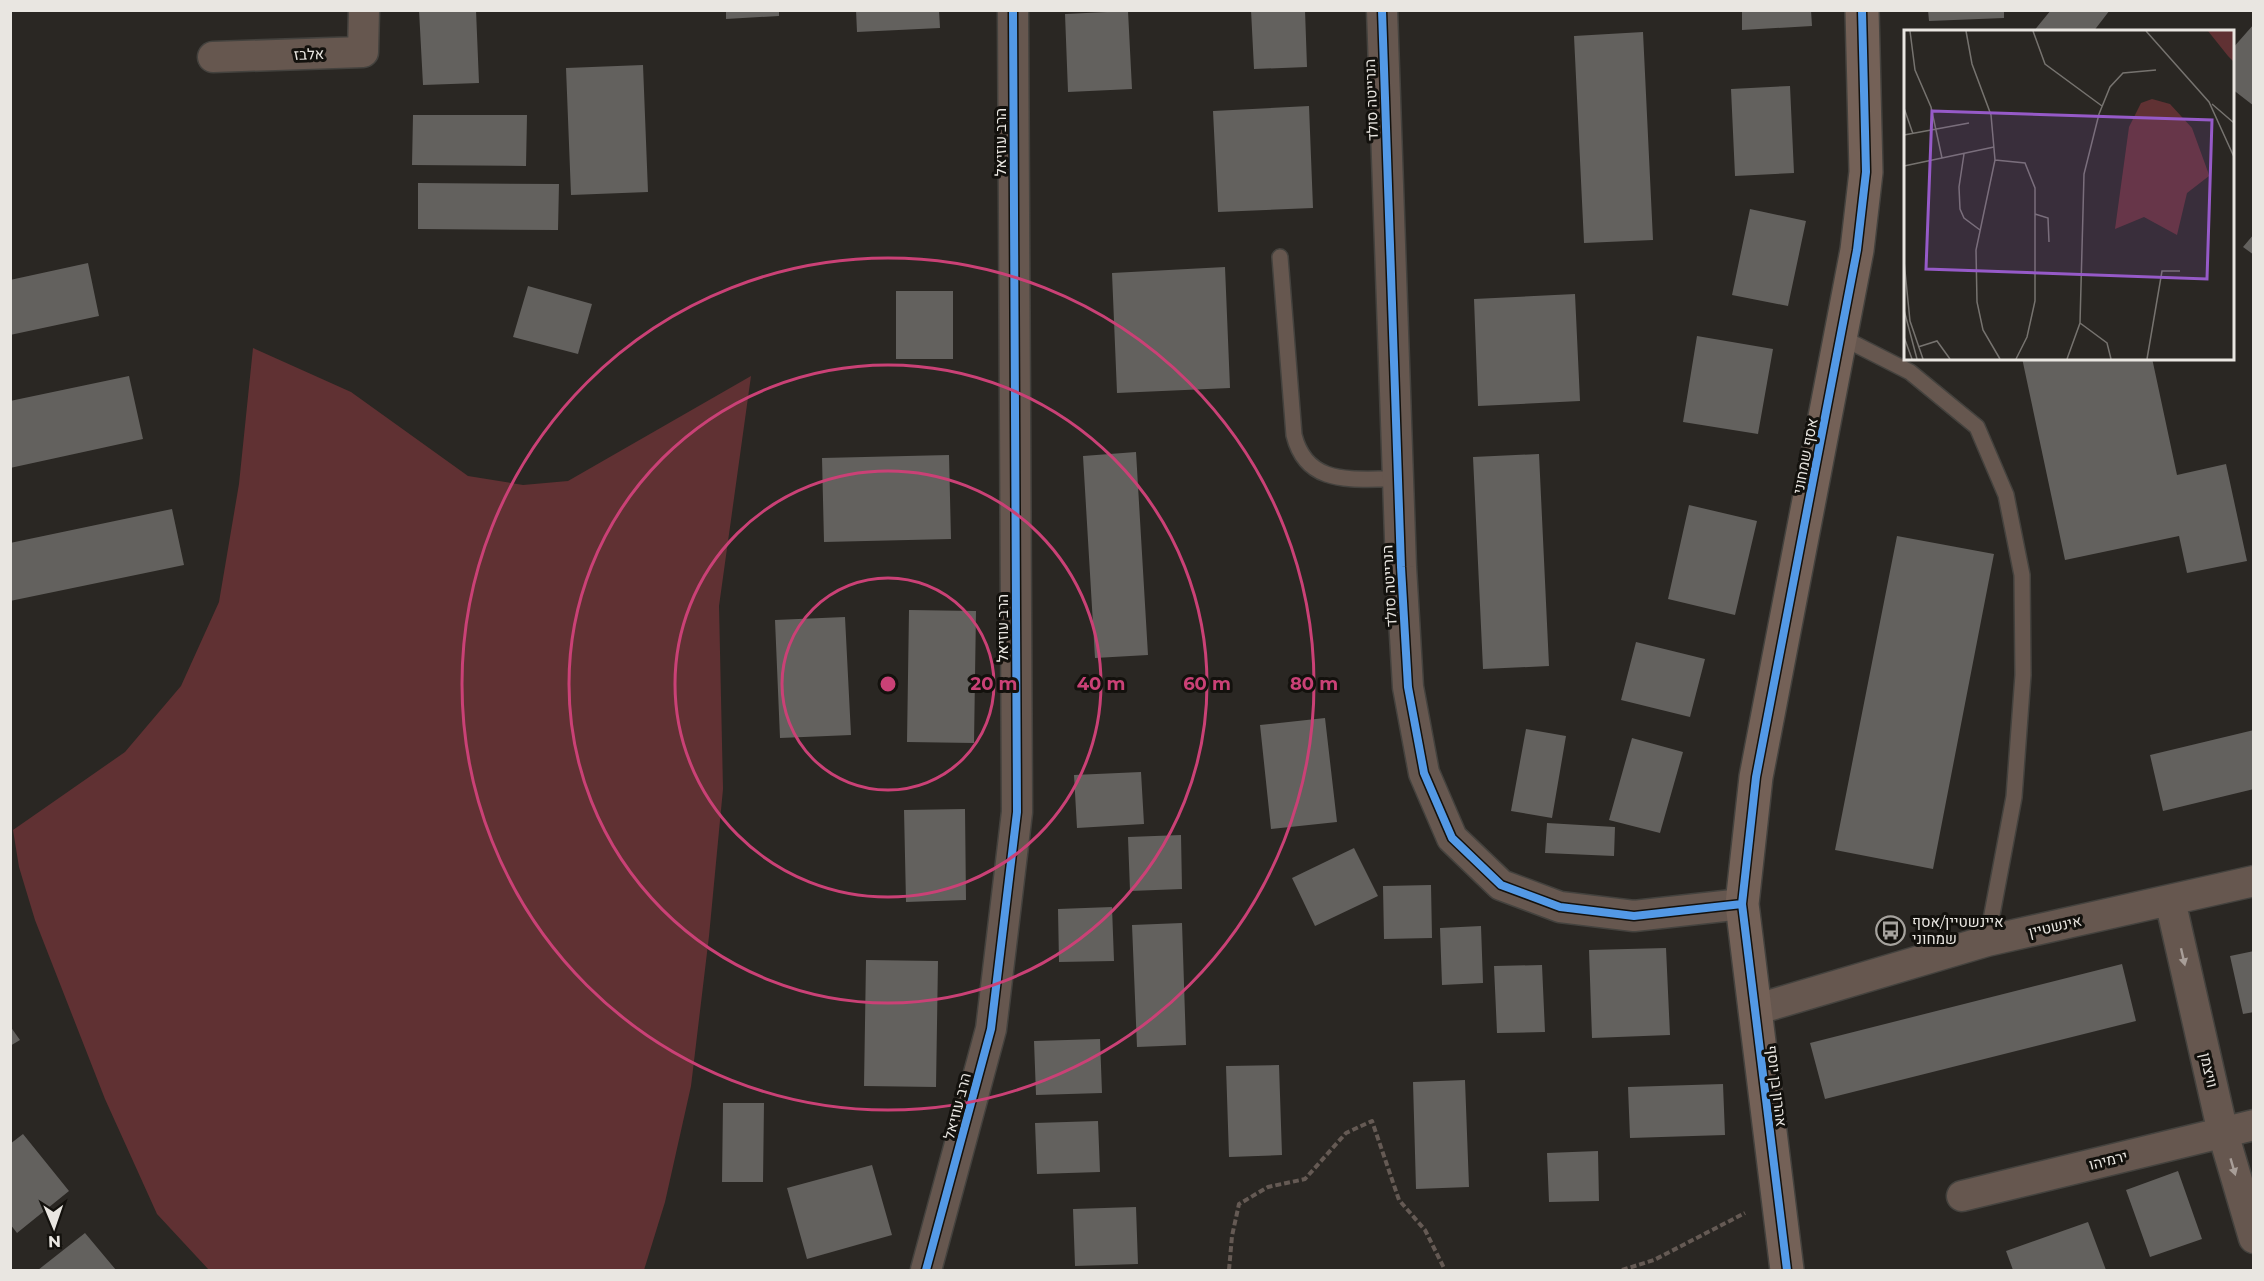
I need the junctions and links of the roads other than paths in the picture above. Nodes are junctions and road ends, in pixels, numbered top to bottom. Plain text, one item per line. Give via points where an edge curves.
1 (364, 10) edge
2 (1013, 10) edge
3 (1382, 10) edge
4 (1862, 10) edge
5 (213, 57) dead end
6 (1280, 257) dead end
7 (1841, 337) junction
8 (1398, 479) junction
9 (2253, 881) edge
10 (2170, 900) junction
11 (1742, 904) junction
12 (1987, 941) junction
13 (1754, 1010) junction
14 (2253, 1125) edge
15 (2223, 1133) junction
16 (1962, 1196) dead end
17 (2253, 1238) edge
18 (927, 1270) edge
19 (1787, 1270) edge

1 - 5 street, אלבז via 363,52
2 - 18 street, הרב עוזיאל via 1017,812 991,1029
3 - 8 street, הנרייטה סולד
4 - 7 street, אסף שמחוני via 1866,172
6 - 8 lane via 1298,451 1317,471 1332,477
7 - 11 street, אסף שמחוני via 1756,777
7 - 12 lane via 1910,372 1977,427 2006,495 2022,575 2023,675 2014,797
8 - 11 street, הנרייטה סולד via 1408,687 1424,773 1452,838 1501,885 1560,907 1634,916
9 - 10 street, אינשטיין
10 - 12 street, אינשטיין
10 -> 15 street, וויצמן
11 - 13 street, אהרון בן יוסף
12 - 13 street, אינשטיין
13 - 19 street, אהרון בן יוסף
14 - 15 street, ירמיהו
15 - 16 street, ירמיהו
15 -> 17 street, וויצמן

